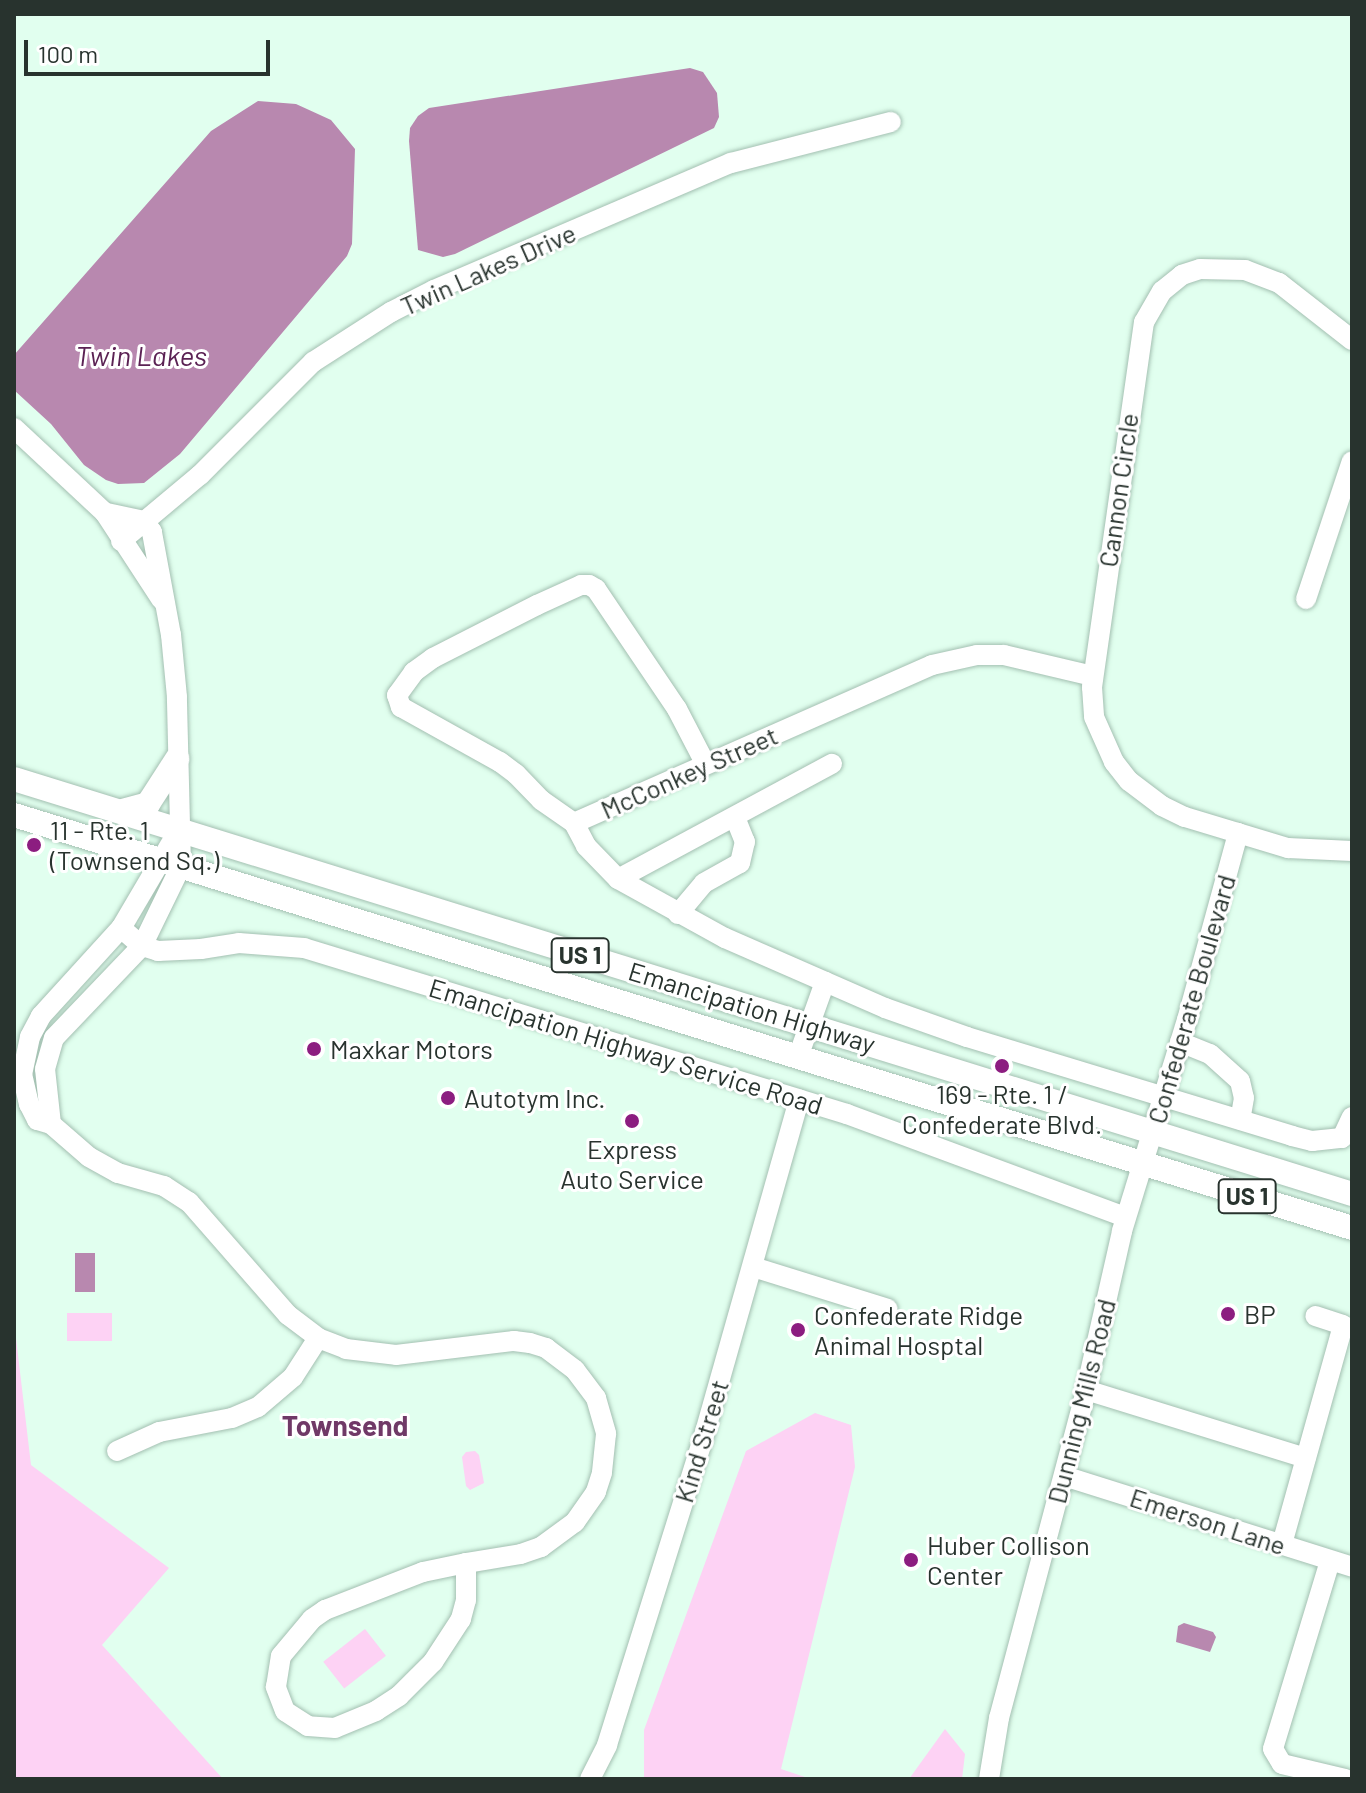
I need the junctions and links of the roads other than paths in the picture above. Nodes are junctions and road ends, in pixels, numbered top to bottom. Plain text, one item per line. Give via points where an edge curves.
1 (891, 122) dead end
2 (1352, 340) edge
3 (14, 428) edge
4 (1352, 461) edge
5 (105, 513) junction
6 (144, 521) junction
7 (121, 541) junction
8 (1306, 599) dead end
9 (163, 602) junction
10 (1093, 676) junction
11 (177, 759) junction
12 (705, 763) junction
13 (832, 764) dead end
14 (14, 779) edge
15 (122, 811) junction
16 (14, 815) edge
17 (735, 817) junction
18 (574, 823) junction
19 (180, 828) junction
20 (1238, 833) junction
21 (1352, 851) edge
22 (170, 862) junction
23 (618, 879) junction
24 (678, 914) junction
25 (121, 928) junction
26 (142, 946) junction
27 (825, 982) junction
28 (809, 1025) junction
29 (1180, 1042) junction
30 (798, 1057) junction
31 (28, 1064) edge
32 (1164, 1095) junction
33 (799, 1099) junction
34 (1352, 1117) edge
35 (1240, 1120) junction
36 (1152, 1132) junction
37 (1141, 1164) junction
38 (1352, 1194) edge
39 (1126, 1217) junction
40 (1352, 1228) edge
41 (753, 1267) junction
42 (888, 1309) dead end
43 (1315, 1316) dead end
44 (318, 1338) junction
45 (1086, 1390) junction
46 (117, 1451) dead end
47 (1306, 1458) junction
48 (1064, 1476) junction
49 (1282, 1544) junction
50 (1330, 1561) junction
51 (466, 1563) junction
52 (1352, 1567) edge
53 (590, 1779) edge
54 (989, 1779) edge
55 (1345, 1779) edge

1 - 6 street, Twin Lakes Drive via 731,163 391,312 313,362 200,475
2 - 10 street, Cannon Circle via 1279,283 1245,270 1200,269 1162,291 1144,322
3 - 5 street
4 - 8 street
5 - 6 street
5 - 7 street
6 - 7 street, Twin Lakes Drive
6 - 9 street via 152,532
7 - 9 street
9 - 11 street via 177,697
10 - 12 street, McConkey Street via 1004,655 956,658 905,674
10 - 20 street, Cannon Circle via 1094,717 1108,751 1129,781 1173,811
11 - 15 main road via 148,804
11 - 19 street
12 - 18 street, McConkey Street
12 - 18 street via 677,709 589,585 433,658 398,690 401,707 500,762
13 - 17 street
14 - 15 main road, Emancipation Highway / US 1
15 - 19 main road, Emancipation Highway / US 1
16 - 22 main road, Emancipation Highway / US 1
17 - 23 street
17 - 24 street via 745,842 740,863 704,883
18 - 23 street, McConkey Street via 586,846
19 - 22 street
19 - 28 main road, Emancipation Highway / US 1
20 - 21 street, Cannon Circle via 1299,850
20 - 29 street, Confederate Boulevard
22 - 25 street
22 - 26 street
22 - 30 main road, Emancipation Highway / US 1
23 - 24 street, McConkey Street
24 - 27 street, McConkey Street
25 - 26 street
25 - 31 street via 41,1016 30,1037
26 - 31 street
26 - 33 street, Emancipation Highway Service Road via 173,952 239,943 304,948
27 - 28 street
27 - 32 street, McConkey Street via 967,1037
28 - 30 street
28 - 36 main road, Emancipation Highway / US 1
29 - 32 street, Confederate Boulevard
29 - 35 street via 1210,1054 1240,1081
30 - 37 main road, Emancipation Highway / US 1
31 - 44 street via 37,1120 51,1124 89,1157 118,1173 164,1186 189,1202 288,1315
32 - 35 street, McConkey Street
32 - 36 street, Confederate Boulevard
33 - 39 street, Emancipation Highway Service Road
33 - 41 street, Kind Street
34 - 35 street, McConkey Street via 1342,1138 1329,1141
36 - 37 street, Confederate Boulevard
36 - 38 main road, Emancipation Highway / US 1
37 - 39 street, Dunning Mills Road
37 - 40 main road, Emancipation Highway / US 1
39 - 45 street, Dunning Mills Road
41 - 42 street
41 - 53 street, Kind Street via 607,1745
43 - 47 street via 1343,1325
44 - 46 street via 293,1377 258,1407 232,1418 159,1432
44 - 51 street via 346,1349 396,1355 530,1343 561,1357 587,1384 606,1434 602,1473 586,1510 541,1547
45 - 47 street
45 - 48 street, Dunning Mills Road
47 - 49 street
48 - 49 street, Emerson Lane
48 - 54 street, Dunning Mills Road via 999,1718
49 - 50 street, Emerson Lane
50 - 52 street, Emerson Lane
50 - 55 street via 1273,1749 1282,1764
51 - 51 street via 423,1572 312,1619 281,1656 276,1687 285,1711 308,1726 335,1728 399,1696 433,1662 461,1619

